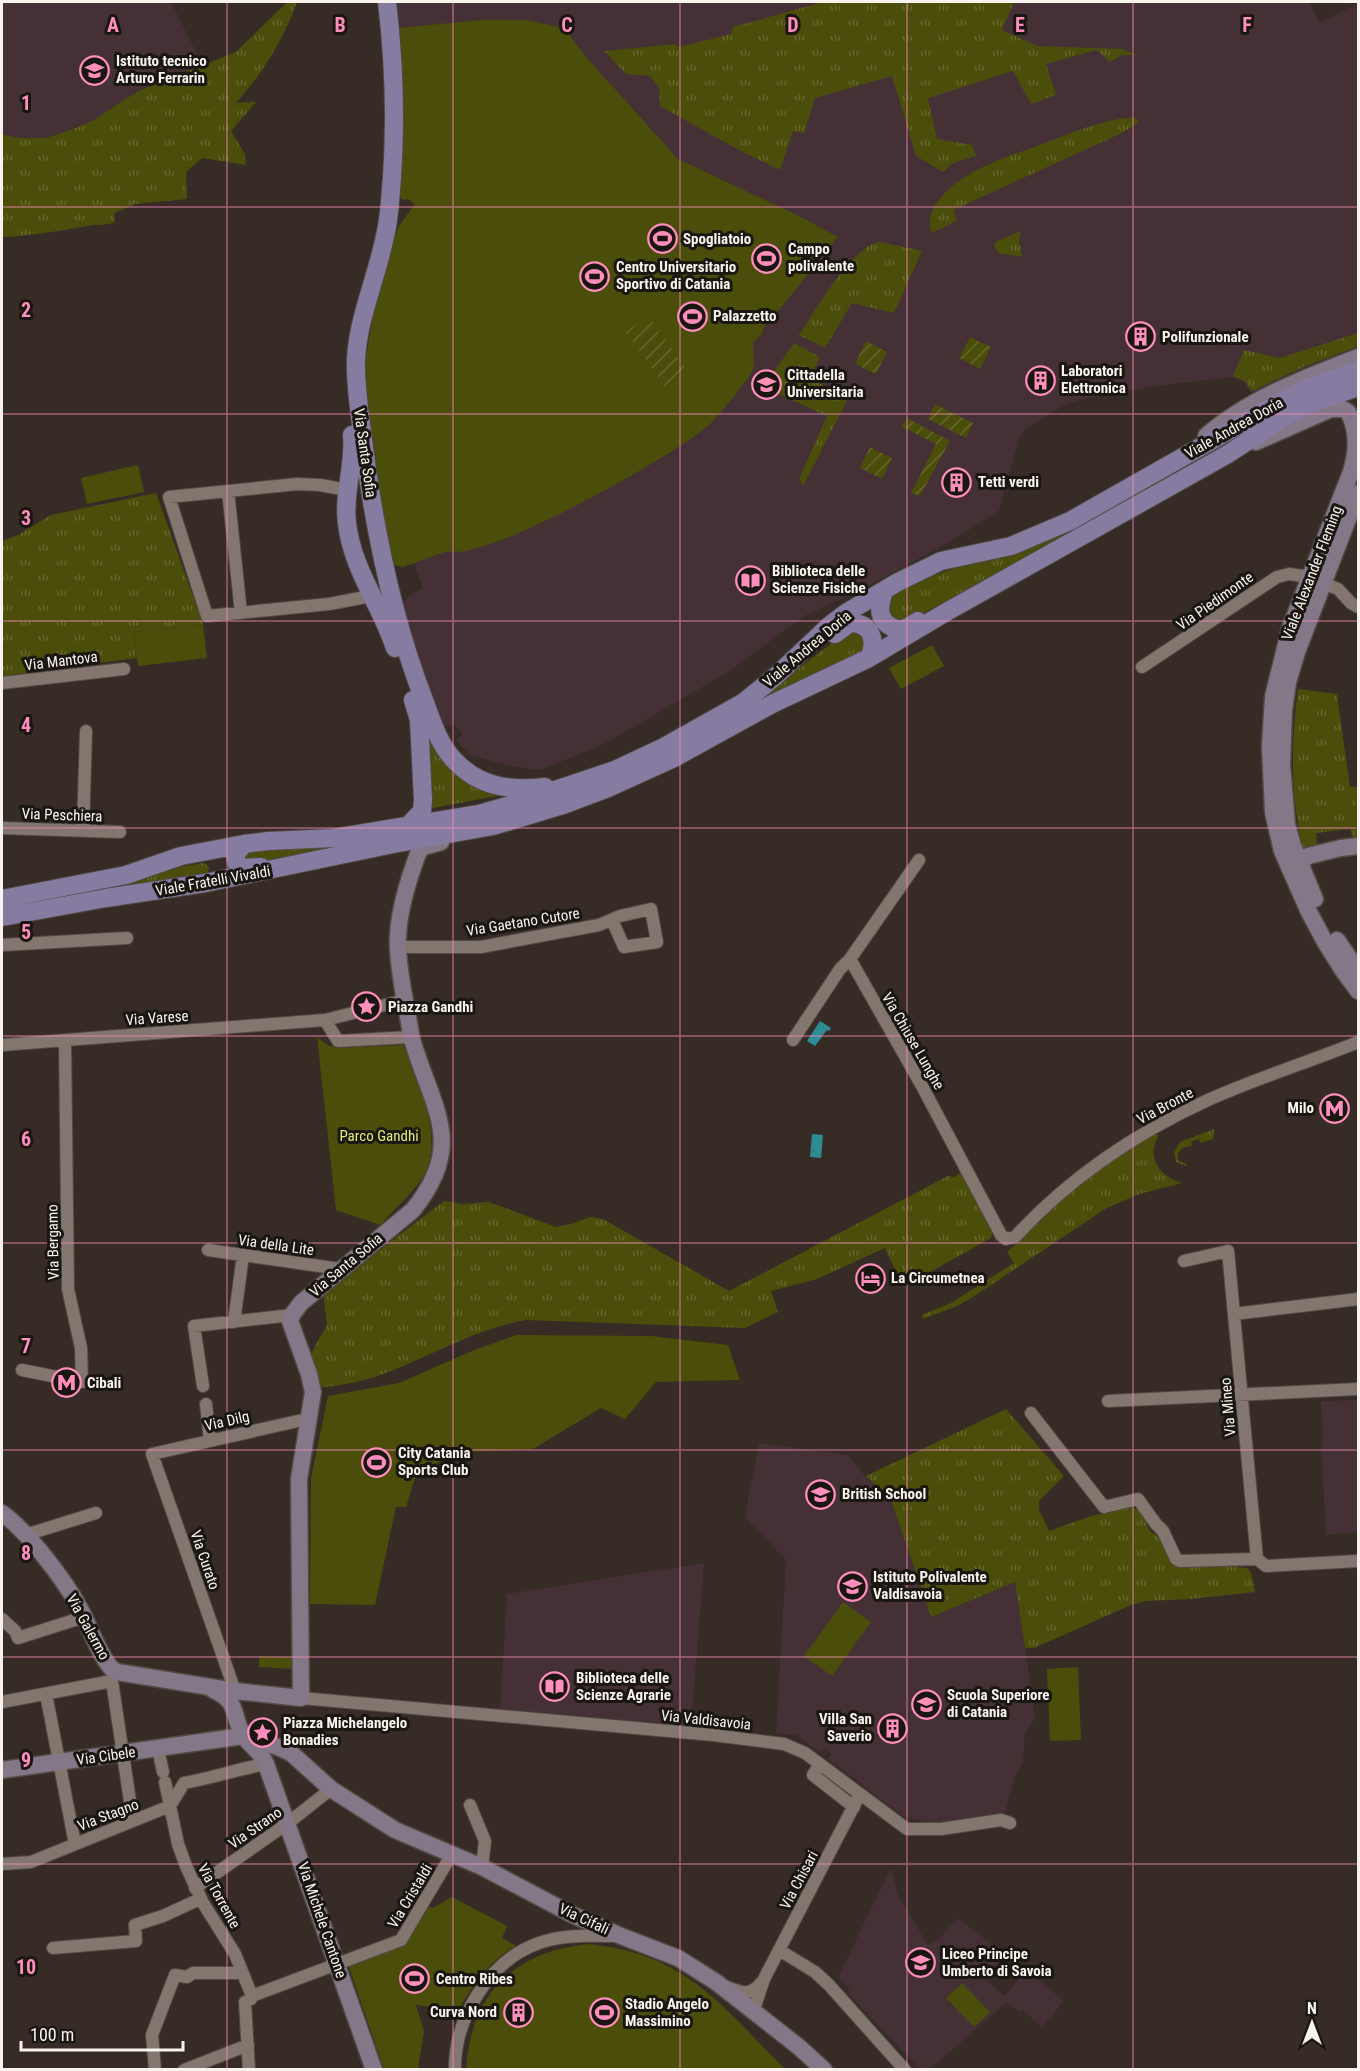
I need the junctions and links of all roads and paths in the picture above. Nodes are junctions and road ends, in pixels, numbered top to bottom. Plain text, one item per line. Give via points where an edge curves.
1 (376, 2) edge
2 (387, 2) edge
3 (1359, 357) edge
4 (1359, 370) edge
5 (1359, 387) edge
6 (1228, 454) junction
7 (1184, 455) junction
8 (1359, 471) edge
9 (347, 490) junction
10 (228, 491) junction
11 (1359, 493) edge
12 (1317, 580) junction
13 (884, 591) junction
14 (371, 596) junction
15 (1359, 608) edge
16 (948, 611) junction
17 (241, 613) junction
18 (1297, 652) junction
19 (869, 658) junction
20 (1142, 667) dead end
21 (124, 669) dead end
22 (2, 684) edge
23 (744, 702) junction
24 (86, 731) dead end
25 (580, 783) junction
26 (408, 826) junction
27 (2, 828) edge
28 (83, 831) junction
29 (120, 832) dead end
30 (244, 844) junction
31 (422, 844) junction
32 (1359, 846) edge
33 (326, 858) junction
34 (919, 860) dead end
35 (162, 863) junction
36 (1297, 864) junction
37 (206, 883) junction
38 (2, 899) edge
39 (2, 917) edge
40 (612, 920) junction
41 (127, 938) dead end
42 (2, 945) edge
43 (398, 947) junction
44 (850, 959) junction
45 (1359, 971) edge
46 (1359, 991) edge
47 (405, 1000) junction
48 (320, 1021) junction
49 (411, 1037) junction
50 (66, 1040) junction
51 (793, 1041) dead end
52 (1359, 1042) edge
53 (2, 1045) edge
54 (1012, 1239) joint
55 (208, 1250) dead end
56 (243, 1255) junction
57 (1184, 1261) dead end
58 (340, 1269) junction
59 (1359, 1299) edge
60 (1234, 1314) junction
61 (292, 1315) junction
62 (234, 1322) junction
63 (22, 1370) dead end
64 (203, 1386) dead end
65 (1359, 1389) edge
66 (1242, 1395) junction
67 (1108, 1401) dead end
68 (206, 1404) dead end
69 (1031, 1413) dead end
70 (310, 1420) junction
71 (210, 1441) junction
72 (152, 1454) joint
73 (2, 1513) edge
74 (96, 1513) dead end
75 (25, 1535) junction
76 (1257, 1559) junction
77 (1359, 1561) edge
78 (84, 1617) junction
79 (2, 1619) edge
80 (115, 1676) junction
81 (232, 1684) junction
82 (207, 1687) junction
83 (253, 1693) junction
84 (46, 1694) junction
85 (301, 1698) junction
86 (2, 1702) edge
87 (245, 1734) junction
88 (158, 1749) junction
89 (123, 1754) junction
90 (59, 1762) junction
91 (820, 1764) junction
92 (268, 1767) junction
93 (2, 1770) edge
94 (331, 1790) junction
95 (861, 1794) junction
96 (470, 1805) dead end
97 (171, 1806) junction
98 (854, 1807) junction
99 (133, 1821) junction
100 (288, 1823) junction
101 (1010, 1823) dead end
102 (75, 1844) junction
103 (452, 1854) junction
104 (2, 1864) edge
105 (482, 1867) junction
106 (198, 1894) junction
107 (621, 1936) junction
108 (53, 1948) dead end
109 (779, 1950) junction
110 (337, 1963) junction
111 (242, 1973) junction
112 (764, 1979) junction
113 (716, 1982) junction
114 (252, 1996) junction
115 (753, 2012) junction
116 (248, 2044) junction
117 (155, 2070) edge
118 (184, 2070) edge
119 (249, 2070) edge
120 (374, 2070) edge
121 (455, 2070) edge
122 (824, 2070) edge
123 (905, 2070) edge

1 - 9 main road, Via Santa Sofia via 383,75 383,140 375,233 346,356 352,461
2 - 25 main road, Via Santa Sofia via 395,108 389,214 360,332 356,375 368,478 388,583 403,640 437,735 454,760 479,780 505,788
3 - 7 main road via 1261,400 1211,432
4 - 7 main road, Viale Andrea Doria via 1287,398
5 - 6 main road, Viale Andrea Doria via 1289,414
6 - 12 main road, Viale Alexander Fleming via 1331,409 1348,412 1355,429 1356,456
6 - 16 main road, Viale Andrea Doria
7 - 13 main road, Viale Andrea Doria via 1060,526 1011,546 941,561
8 - 18 main road via 1303,617
9 - 10 street via 297,484
9 - 14 main road, Via Santa Sofia via 348,532
10 - 17 street
10 - 17 street via 169,497 207,616
11 - 12 main road, Viale Alexander Fleming
12 - 15 street via 1338,589
12 - 18 main road, Viale Alexander Fleming
12 - 20 street, Via Piedimonte via 1289,574 1277,577
12 - 36 main road, Viale Alexander Fleming via 1290,628 1270,721 1277,836
13 - 16 main road via 881,614 894,628 905,628
13 - 23 main road, Viale Andrea Doria via 829,626
14 - 17 street
14 - 26 main road, Via Santa Sofia via 390,632 419,720 422,811
16 - 19 main road, Viale Andrea Doria
18 - 36 main road, Viale Alexander Fleming via 1286,691 1282,764 1287,825
19 - 23 main road via 874,641 871,632 862,624 850,623 782,678
19 - 31 main road, Viale Andrea Doria via 617,784 563,805
21 - 22 street, Via Mantova
23 - 25 main road, Viale Andrea Doria via 662,748
24 - 28 street
25 - 26 main road, Viale Andrea Doria via 504,807
26 - 30 main road, Viale Fratelli Vivaldi via 334,838
27 - 28 street, Via Peschiera
28 - 29 street, Via Peschiera
30 - 33 main road via 235,855 241,868
30 - 35 main road, Viale Fratelli Vivaldi
31 - 33 main road, Viale Fratelli Vivaldi
31 - 43 main road, Via Santa Sofia via 400,917
32 - 36 main road via 1331,850
33 - 37 main road, Viale Fratelli Vivaldi
34 - 44 street
35 - 37 main road via 206,860 214,871
35 - 38 main road, Viale Fratelli Vivaldi via 126,876
36 - 45 main road, Viale Alexander Fleming via 1336,938
36 - 46 main road, Viale Alexander Fleming via 1325,942
37 - 39 main road, Viale Fratelli Vivaldi
40 - 40 street, Via Gaetano Cutore via 651,909 657,942 624,947
40 - 43 street, Via Gaetano Cutore via 481,947
41 - 42 street
43 - 47 main road, Via Santa Sofia
44 - 51 street
44 - 54 street, Via Chiuse Lunghe via 1001,1235
47 - 48 street, Via Varese
47 - 49 main road, Via Santa Sofia
48 - 49 street via 338,1041
48 - 50 street, Via Varese
49 - 58 main road, Via Santa Sofia via 441,1130 443,1149 438,1168 427,1193 413,1210
50 - 53 street, Via Varese
50 - 63 street, Via Bergamo via 68,1289 81,1348 82,1382
52 - 54 street, Via Bronte via 1210,1099 1154,1127 1063,1189
55 - 56 street, Via della Lite
56 - 58 street, Via della Lite
56 - 62 street
57 - 60 street, Via Mineo via 1228,1251
58 - 61 main road, Via Santa Sofia
59 - 60 street
60 - 66 street, Via Mineo
61 - 62 street
61 - 70 main road via 291,1328 313,1392
62 - 64 street via 194,1326
65 - 66 street
66 - 67 street
66 - 76 street, Via Mineo
68 - 71 street
69 - 76 street via 1104,1508 1138,1498 1180,1561
70 - 71 street, Via Dilg
70 - 85 main road via 299,1479
71 - 72 street, Via Dilg
72 - 81 street, Via Curato
73 - 75 main road, Via Galermo
74 - 75 street
75 - 78 main road, Via Galermo via 54,1569
76 - 77 street via 1266,1566
78 - 79 street via 18,1638
78 - 80 main road, Via Galermo
80 - 82 main road, Via Galermo
80 - 84 street
80 - 89 street
81 - 82 main road, Via Galermo
81 - 83 main road, Via Galermo
82 - 87 main road, Via Michele Cantone via 231,1701
83 - 85 main road, Via Galermo
83 - 87 main road via 241,1705
84 - 86 street
84 - 90 street
85 - 91 street, Via Valdisavoia via 781,1743 798,1748
87 - 88 main road, Via Cibele
87 - 92 main road, Via Michele Cantone
87 - 94 main road, Via Cifali via 291,1753
88 - 89 main road, Via Cibele
88 - 97 street, Via Torrente
89 - 90 main road, Via Cibele
89 - 99 street
90 - 93 main road, Via Cibele
90 - 102 street
91 - 95 street, Via Valdisavoia
91 - 98 street via 813,1775
92 - 97 street via 184,1783
92 - 100 main road, Via Michele Cantone
94 - 100 street, Via Strano
94 - 103 main road, Via Cifali via 395,1830
95 - 98 street, Via Chisari
95 - 101 street, Via Valdisavoia via 907,1829 941,1829 1001,1820
96 - 105 street via 485,1841
97 - 99 street, Via Stagno
97 - 106 street, Via Torrente via 178,1844
98 - 109 street, Via Chisari
99 - 102 street, Via Stagno
100 - 106 street, Via Strano
100 - 110 main road, Via Michele Cantone
102 - 104 street, Via Stagno via 31,1862
103 - 105 main road, Via Cifali
103 - 110 street, Via Cristaldi via 401,1940
105 - 107 main road, Via Cifali
106 - 108 street, Via Strano via 163,1916 135,1925 136,1941
106 - 111 street, Via Torrente via 235,1954
107 - 113 main road, Via Cifali via 678,1958
107 - 121 street via 551,1939 507,1962 472,2004 458,2043
109 - 112 street, Via Chisari
109 - 123 street via 828,1984
110 - 114 street, Via Cristaldi
110 - 120 main road, Via Michele Cantone
111 - 114 street, Via Torrente
111 - 117 street via 176,1975 152,2035
112 - 113 street via 748,1993
112 - 115 street, Via Chisari
113 - 115 main road, Via Cifali
114 - 116 street via 245,2002
115 - 122 main road, Via Cifali
116 - 118 street
116 - 119 street

